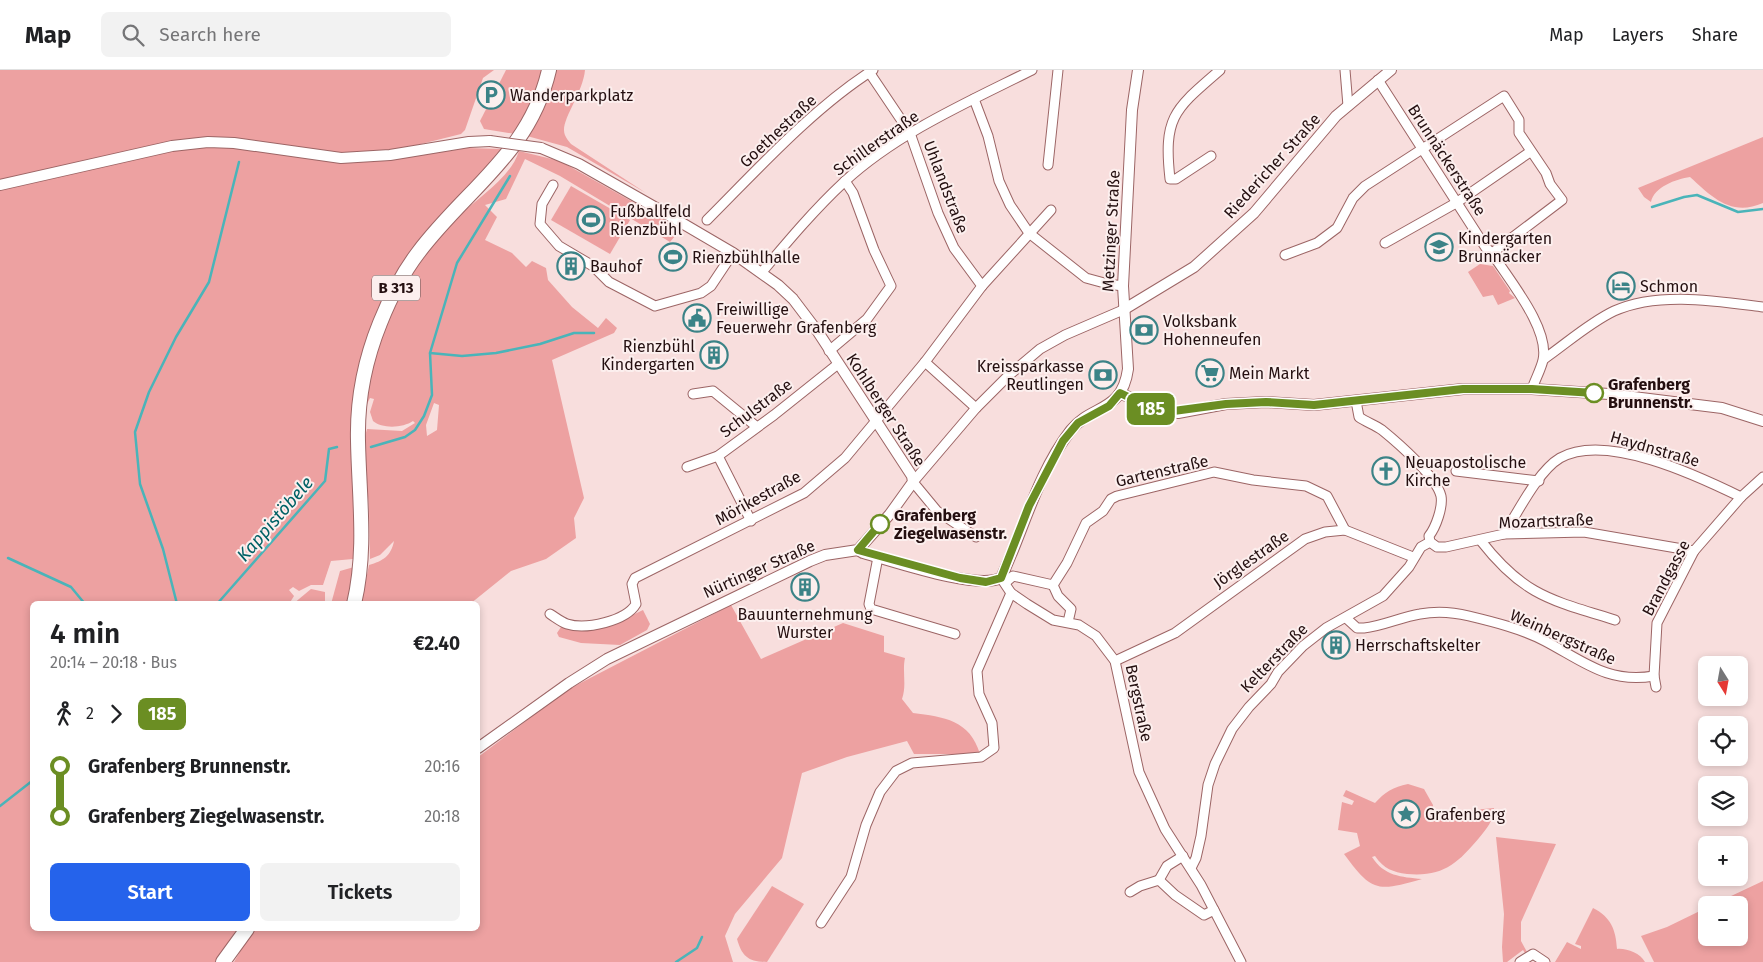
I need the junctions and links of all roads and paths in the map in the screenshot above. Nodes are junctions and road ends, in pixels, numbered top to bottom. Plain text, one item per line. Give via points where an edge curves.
1 (549, 70) edge
2 (1032, 70) edge
3 (1058, 70) edge
4 (1138, 70) edge
5 (1218, 70) edge
6 (1345, 70) edge
7 (1391, 70) edge
8 (871, 71) edge
9 (1378, 80) junction
10 (974, 99) junction
11 (1348, 106) junction
12 (910, 133) junction
13 (1422, 150) junction
14 (1530, 152) junction
15 (1211, 156) dead end
16 (1048, 165) dead end
17 (845, 181) junction
18 (0, 185) edge
19 (553, 185) dead end
20 (1456, 203) junction
21 (1051, 210) dead end
22 (707, 220) dead end
23 (1030, 233) junction
24 (1385, 243) dead end
25 (733, 253) junction
26 (1492, 253) junction
27 (1285, 255) dead end
28 (762, 272) junction
29 (982, 286) junction
30 (1123, 286) junction
31 (1763, 307) edge
32 (1123, 310) junction
33 (830, 351) junction
34 (1544, 359) junction
35 (925, 362) junction
36 (838, 364) junction
37 (1532, 389) junction
38 (1120, 393) junction
39 (693, 394) dead end
40 (1356, 400) junction
41 (976, 408) junction
42 (875, 421) junction
43 (1763, 421) edge
44 (757, 427) junction
45 (718, 456) junction
46 (687, 467) dead end
47 (1456, 472) dead end
48 (1763, 477) edge
49 (1539, 481) junction
50 (913, 482) junction
51 (1741, 497) junction
52 (752, 521) junction
53 (1346, 530) junction
54 (1504, 534) junction
55 (976, 537) dead end
56 (1481, 541) junction
57 (1430, 542) junction
58 (858, 550) junction
59 (1694, 551) junction
60 (878, 557) junction
61 (1414, 557) junction
62 (1003, 580) junction
63 (1053, 585) junction
64 (1011, 592) junction
65 (355, 601) edge
66 (550, 614) dead end
67 (1346, 618) junction
68 (1615, 620) dead end
69 (1068, 622) junction
70 (955, 634) dead end
71 (1115, 661) junction
72 (1654, 676) junction
73 (1656, 687) dead end
74 (480, 747) edge
75 (1183, 856) junction
76 (1190, 868) junction
77 (1159, 880) junction
78 (1130, 892) dead end
79 (1214, 910) junction
80 (821, 923) dead end
81 (245, 931) edge
82 (223, 962) edge
83 (1241, 962) edge
84 (1520, 962) edge
85 (1545, 962) edge

1 - 65 main road, B 313 via 529,122 515,144 418,253 391,297 369,354 359,408 363,550
2 - 10 street, Schillerstraße
3 - 16 street
4 - 30 street, Metzinger Straße via 1132,110
5 - 15 street via 1175,113 1167,139 1170,179 1176,179
6 - 11 street
7 - 9 street, Riedericher Straße
8 - 12 street, Uhlandstraße
8 - 22 street, Goethestraße via 784,143
9 - 11 street, Riedericher Straße
9 - 13 street, Brunnäckerstraße
10 - 12 street, Schillerstraße
10 - 23 street via 988,136 999,181 1010,205
11 - 32 street, Riedericher Straße via 1254,213 1194,267
12 - 17 street, Schillerstraße
12 - 29 street, Uhlandstraße via 954,248
13 - 14 street via 1504,96 1519,120 1519,133
13 - 20 street, Brunnäckerstraße
13 - 27 street via 1365,186 1353,198 1337,228 1317,243
14 - 20 street
14 - 26 street via 1562,200
17 - 28 street, Schillerstraße via 802,224
17 - 33 street via 853,193 891,286 866,319
18 - 25 street, Kohlberger Straße, bridge via 172,146 208,142 341,158 390,155 469,142 518,143 541,148 580,164
19 - 25 street via 542,204 540,224 559,246 593,266 609,282 652,305 661,306 706,290
20 - 24 street
20 - 26 street, Brunnäckerstraße
21 - 23 street, Mörikestraße
23 - 29 street, Mörikestraße
23 - 30 street via 1086,278
25 - 28 street, Kohlberger Straße
26 - 34 street, Brunnäckerstraße via 1534,317 1541,333
28 - 33 street, Kohlberger Straße via 793,299
29 - 35 street, Mörikestraße
30 - 32 street, Metzinger Straße
31 - 34 street via 1706,301 1639,303 1614,311
32 - 38 street, Metzinger Straße via 1128,369 1127,380
32 - 41 street via 1065,335 1040,350
33 - 36 street, Kohlberger Straße
34 - 37 street, Brunnäckerstraße
35 - 41 street
35 - 42 street, Mörikestraße
36 - 42 street, Kohlberger Straße
36 - 44 street, Schulstraße
37 - 40 street via 1463,389
37 - 43 street via 1610,394 1722,408
38 - 40 street via 1166,412 1226,404 1314,405
38 - 62 street via 1109,406 1078,423 1063,441 1029,506
39 - 44 street via 713,391
40 - 57 street via 1359,417 1381,430 1420,466 1437,488 1441,506 1429,536
41 - 50 street
42 - 50 street, Kohlberger Straße
42 - 52 street, Mörikestraße via 845,458 804,493
44 - 45 street, Schulstraße
45 - 46 street, Schulstraße
45 - 52 street
47 - 49 street
48 - 51 street, Brandgasse
49 - 51 street, Haydnstraße via 1560,458 1599,448 1687,471
49 - 54 street, Haydnstraße
50 - 55 street, Kohlberger Straße via 937,511
50 - 58 street
51 - 59 street, Brandgasse
52 - 66 street, Mörikestraße via 635,578 632,584 636,604 632,611 617,619 591,625 567,624
53 - 61 street, Jörglestraße
53 - 63 street, Gartenstraße via 1327,496 1306,486 1214,472 1203,474 1112,499 1086,523 1068,563
53 - 71 street, Jörglestraße via 1325,532 1306,539 1175,633
54 - 56 street, Mozartstraße
54 - 59 street, Mozartstraße via 1584,532
56 - 57 street, Mozartstraße via 1446,547 1436,547
56 - 68 street via 1500,566 1527,588 1553,601
57 - 61 street, Kelterstraße
58 - 60 street, Nürtinger Straße
58 - 74 street, Nürtinger Straße via 810,560 607,659
59 - 72 street, Brandgasse via 1657,623
60 - 62 street, Nürtinger Straße via 960,578 986,582
60 - 70 street via 869,604 871,609
61 - 67 street, Kelterstraße via 1383,596
62 - 63 street via 1013,576
62 - 64 street, Bergstraße
63 - 69 street via 1058,596 1071,609
64 - 69 street, Bergstraße via 1053,620
64 - 80 street via 977,671 979,694 992,724 994,748 981,757 912,763 896,771 880,792 866,825 851,877
67 - 72 street, Weinbergstraße via 1356,628 1364,628 1419,614 1468,616 1544,641 1579,663 1616,677 1640,679
67 - 76 street, Kelterstraße via 1303,646 1232,730 1208,785 1201,836
69 - 71 street, Bergstraße via 1096,636
71 - 75 street, Bergstraße via 1139,772 1165,828
72 - 73 street, Brandgasse
75 - 76 street, Bergstraße
75 - 77 street via 1167,866
76 - 79 street, Bergstraße
77 - 78 street
77 - 79 street via 1204,915
79 - 83 street, Bergstraße
81 - 82 main road
84 - 85 street via 1533,954

